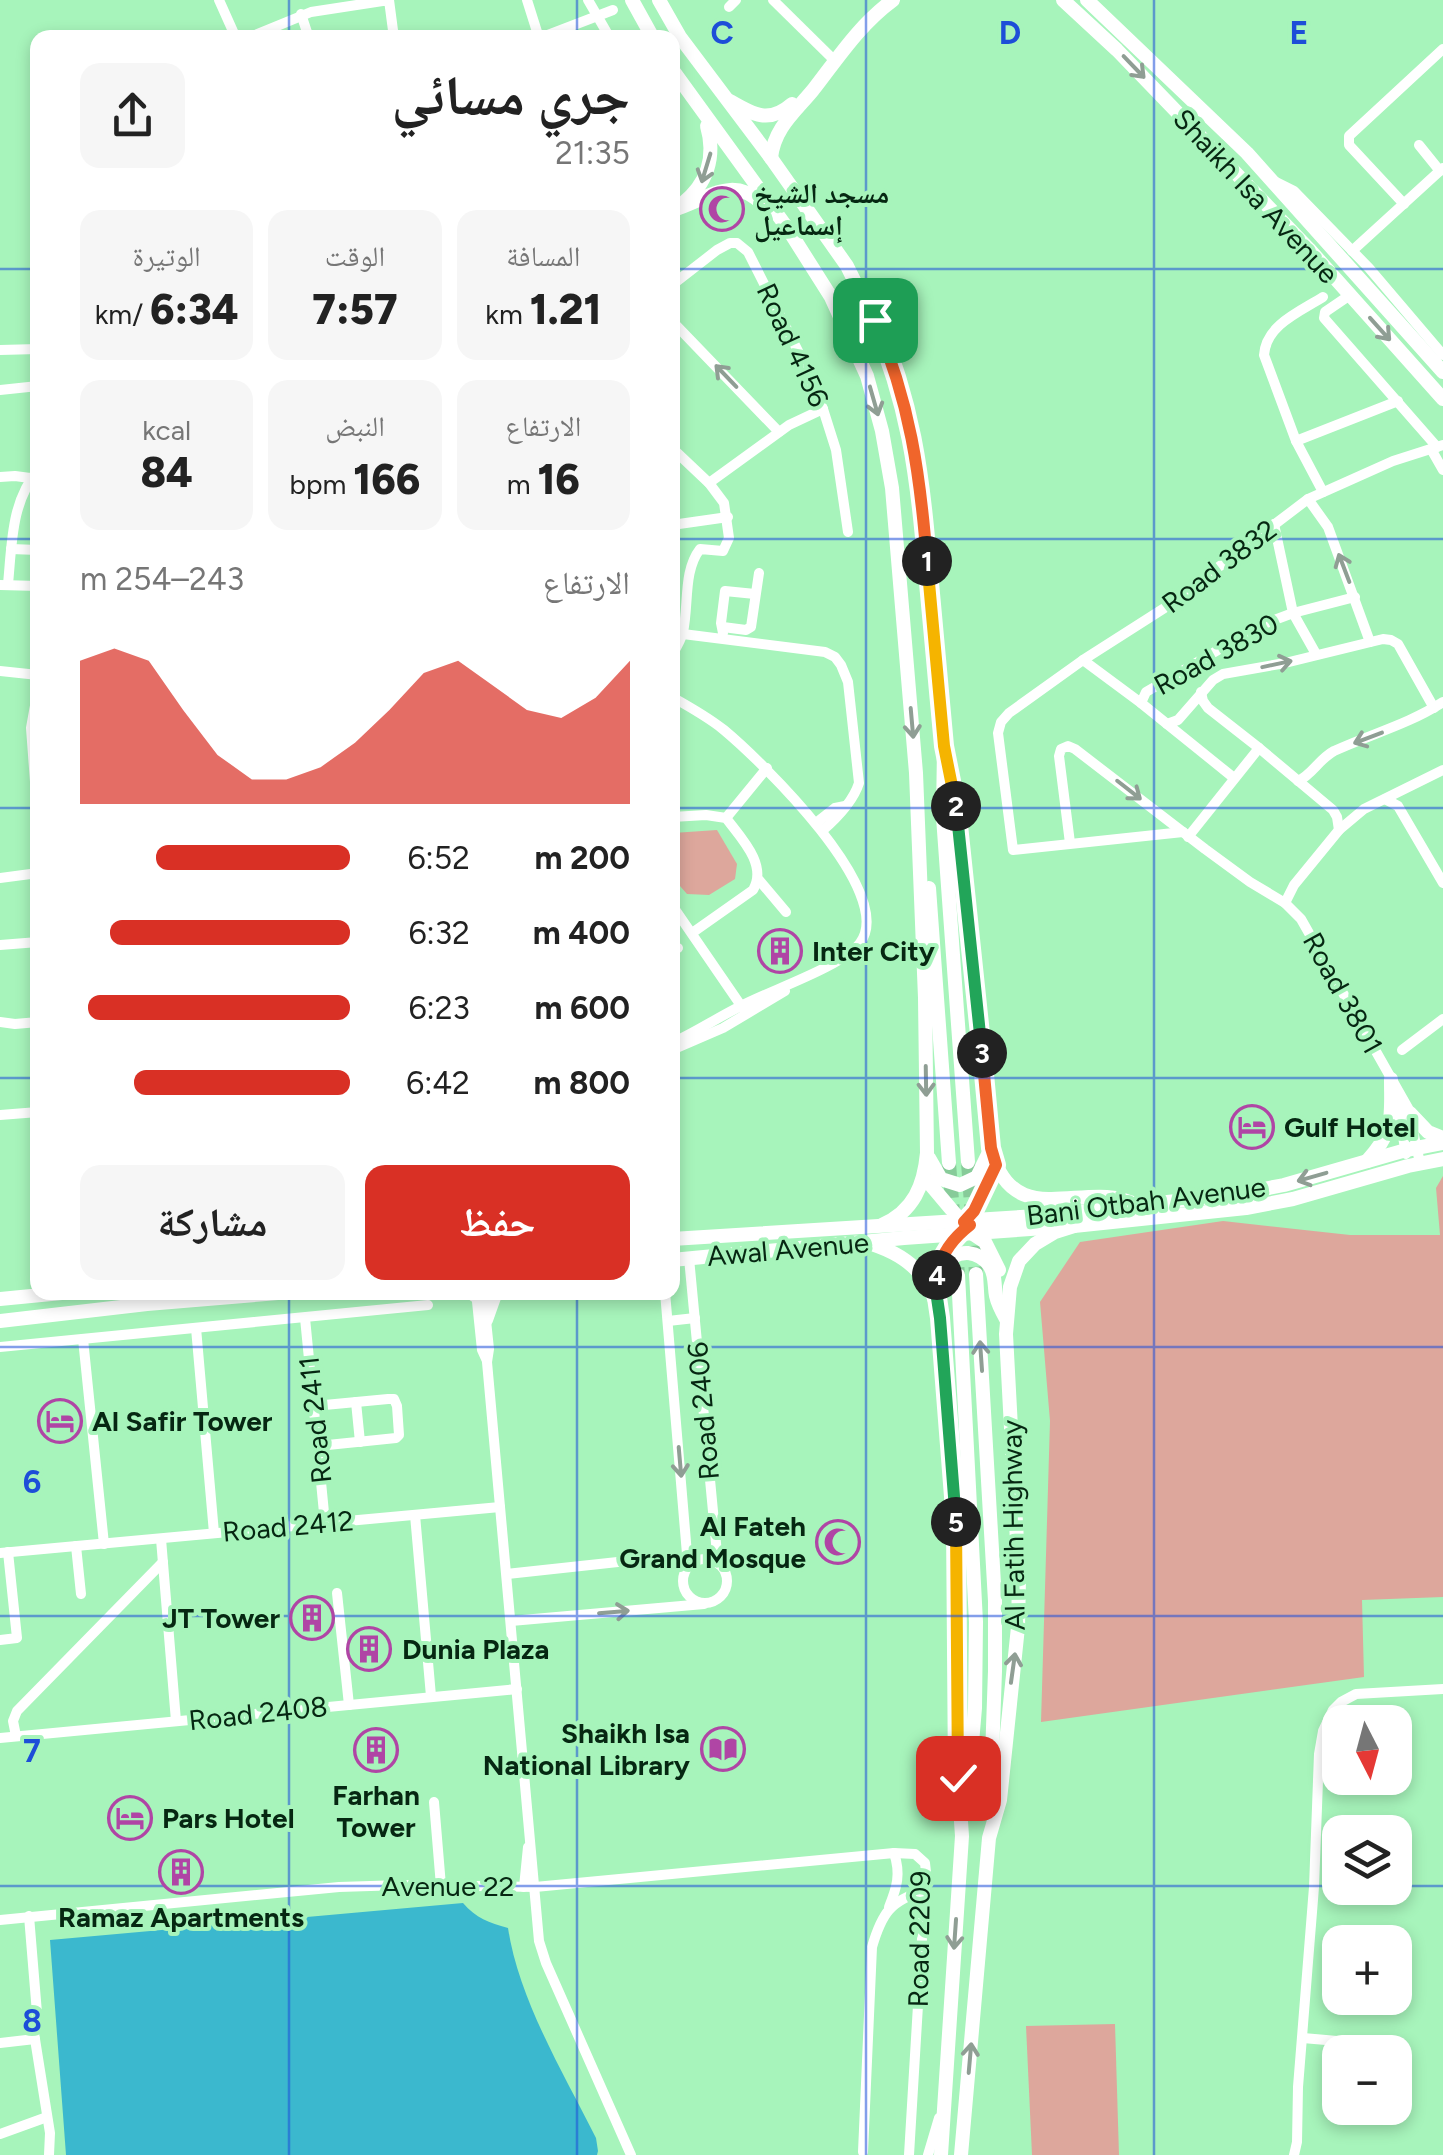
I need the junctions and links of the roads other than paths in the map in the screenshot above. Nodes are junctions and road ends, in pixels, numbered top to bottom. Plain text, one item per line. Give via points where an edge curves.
1 (219, 0) edge
2 (389, 0) edge
3 (527, 0) edge
4 (588, 0) edge
5 (632, 0) edge
6 (660, 0) edge
7 (773, 0) edge
8 (893, 0) edge
9 (1064, 1) edge
10 (1091, 3) edge
11 (613, 10) dead end
12 (301, 14) junction
13 (599, 16) junction
14 (232, 30) edge
15 (266, 30) edge
16 (306, 30) edge
17 (393, 30) edge
18 (537, 30) edge
19 (575, 30) edge
20 (606, 30) edge
21 (649, 30) edge
22 (676, 30) edge
23 (680, 37) edge
24 (1443, 49) edge
25 (834, 60) junction
26 (680, 80) edge
27 (724, 98) junction
28 (704, 114) junction
29 (1418, 146) dead end
30 (771, 158) junction
31 (1442, 170) edge
32 (1267, 178) junction
33 (680, 204) edge
34 (1404, 204) junction
35 (680, 207) edge
36 (788, 228) junction
37 (1352, 250) junction
38 (1369, 268) junction
39 (1352, 272) junction
40 (680, 279) edge
41 (1350, 295) junction
42 (1322, 297) dead end
43 (680, 329) edge
44 (30, 349) edge
45 (1, 350) edge
46 (1443, 355) edge
47 (1443, 372) edge
48 (30, 387) edge
49 (0, 390) edge
50 (1443, 399) edge
51 (1398, 401) junction
52 (823, 409) junction
53 (779, 432) junction
54 (1296, 440) junction
55 (1437, 447) edge
56 (680, 456) edge
57 (1443, 470) edge
58 (30, 474) edge
59 (0, 478) edge
60 (30, 482) edge
61 (708, 483) junction
62 (1323, 492) junction
63 (1308, 499) junction
64 (728, 518) junction
65 (680, 524) edge
66 (1274, 524) junction
67 (848, 532) dead end
68 (11, 549) junction
69 (30, 550) edge
70 (759, 574) dead end
71 (4, 585) edge
72 (30, 586) edge
73 (755, 594) junction
74 (1355, 597) junction
75 (1293, 612) junction
76 (680, 624) edge
77 (722, 633) junction
78 (1370, 642) junction
79 (680, 643) edge
80 (1316, 654) junction
81 (1082, 660) junction
82 (0, 671) edge
83 (30, 674) edge
84 (1202, 692) junction
85 (680, 702) edge
86 (1141, 703) junction
87 (1439, 704) edge
88 (1166, 724) junction
89 (944, 746) junction
90 (1259, 748) junction
91 (767, 768) junction
92 (1443, 770) edge
93 (916, 773) junction
94 (1234, 778) junction
95 (1298, 782) junction
96 (1384, 799) junction
97 (680, 816) edge
98 (726, 818) junction
99 (819, 827) junction
100 (1339, 830) junction
101 (1186, 834) junction
102 (1070, 843) junction
103 (1443, 852) edge
104 (1428, 859) junction
105 (30, 874) edge
106 (0, 878) edge
107 (758, 880) junction
108 (1443, 883) edge
109 (1285, 903) junction
110 (786, 912) dead end
111 (680, 916) edge
112 (692, 933) junction
113 (30, 943) edge
114 (0, 945) edge
115 (744, 1010) junction
116 (1443, 1019) edge
117 (0, 1022) edge
118 (30, 1023) edge
119 (680, 1042) edge
120 (1402, 1050) dead end
121 (1390, 1080) junction
122 (1406, 1107) junction
123 (30, 1113) edge
124 (0, 1116) edge
125 (1443, 1140) edge
126 (991, 1148) junction
127 (927, 1152) junction
128 (1413, 1157) junction
129 (1443, 1159) edge
130 (1367, 1161) junction
131 (968, 1162) tunnel mouth
132 (949, 1163) tunnel mouth
133 (996, 1165) junction
134 (924, 1177) junction
135 (1137, 1206) junction
136 (882, 1225) junction
137 (964, 1225) junction
138 (1074, 1226) junction
139 (904, 1231) junction
140 (680, 1239) edge
141 (865, 1242) junction
142 (689, 1258) junction
143 (680, 1259) edge
144 (958, 1274) tunnel mouth
145 (976, 1274) tunnel mouth
146 (30, 1296) edge
147 (0, 1299) edge
148 (152, 1300) edge
149 (195, 1300) edge
150 (477, 1300) edge
151 (479, 1300) edge
152 (493, 1300) edge
153 (667, 1300) edge
154 (147, 1304) junction
155 (428, 1305) dead end
156 (938, 1308) junction
157 (305, 1318) junction
158 (695, 1318) junction
159 (486, 1320) junction
160 (1006, 1320) junction
161 (0, 1321) edge
162 (668, 1321) junction
163 (196, 1328) junction
164 (84, 1339) junction
165 (0, 1347) edge
166 (487, 1362) junction
167 (356, 1402) junction
168 (314, 1406) junction
169 (360, 1442) junction
170 (318, 1446) junction
171 (500, 1507) junction
172 (416, 1515) junction
173 (325, 1523) junction
174 (214, 1533) junction
175 (160, 1538) junction
176 (104, 1544) junction
177 (76, 1546) junction
178 (4, 1553) edge
179 (162, 1562) junction
180 (690, 1563) junction
181 (718, 1564) junction
182 (506, 1574) junction
183 (81, 1594) dead end
184 (337, 1594) dead end
185 (704, 1604) junction
186 (511, 1621) junction
187 (0, 1640) edge
188 (517, 1689) junction
189 (1443, 1689) edge
190 (431, 1696) junction
191 (349, 1704) junction
192 (176, 1721) junction
193 (16, 1736) junction
194 (0, 1738) edge
195 (434, 1802) dead end
196 (962, 1836) junction
197 (989, 1838) junction
198 (895, 1853) junction
199 (441, 1886) junction
200 (530, 1887) junction
201 (925, 1890) junction
202 (887, 1912) junction
203 (28, 1916) junction
204 (0, 1920) edge
205 (1303, 2038) junction
206 (35, 2039) junction
207 (1322, 2041) edge
208 (0, 2043) edge
209 (944, 2098) junction
210 (965, 2113) junction
211 (47, 2117) junction
212 (0, 2134) edge
213 (863, 2152) dead end
214 (629, 2153) edge
215 (48, 2155) edge
216 (909, 2155) edge
217 (928, 2155) edge
218 (941, 2155) edge
219 (961, 2155) edge
220 (970, 2155) edge
221 (1298, 2155) edge

1 - 14 street
2 - 12 street
2 - 17 street
3 - 18 street
4 - 13 street
5 - 21 main road
6 - 22 main road
7 - 25 street
8 - 25 main road
9 -> 41 main road, Shaikh Isa Avenue
10 - 32 main road, Shaikh Isa Avenue
11 - 13 street
12 - 15 street
12 - 16 street
13 - 19 street
13 - 20 street
23 - 27 main road
24 - 34 street via 1349,136
25 - 27 main road via 781,113 756,114
25 - 30 main road via 780,128
26 - 28 main road
27 - 30 main road
28 -> 33 main road via 709,165 697,190
28 - 36 main road
29 - 31 street
30 - 89 main road via 856,284 899,384 922,490
31 - 34 street
32 - 37 street via 1294,192
32 - 39 main road, Shaikh Isa Avenue
34 - 37 street
35 - 36 main road via 736,189 753,195
36 -> 93 main road via 845,322 879,418 892,488
37 - 38 street
38 - 39 main road
38 - 46 street
39 - 47 main road, Shaikh Isa Avenue
40 - 52 street, Road 4156 via 723,246 743,246
41 -> 50 main road, Shaikh Isa Avenue
41 - 51 street via 1324,318
42 - 54 street via 1276,328 1264,349
53 -> 43 street
44 - 45 street
48 - 49 street
51 - 54 street
51 - 55 street
52 - 53 street
52 - 67 street, Road 4156
53 - 61 street
54 - 62 street
55 - 57 street
55 - 62 street, Road 3832
56 - 61 street
58 - 59 street
60 - 68 street via 16,510
61 - 64 street
62 - 63 street, Road 3832
63 - 66 street, Road 3832
74 -> 63 street via 1328,527
64 - 65 street
64 - 76 street via 723,551 697,551
66 - 75 street
66 - 81 street, Road 3832 via 1166,607
68 - 69 street
68 - 71 street
70 - 73 street
71 - 72 street
73 - 77 street via 749,630
73 - 77 street via 725,591
74 - 75 street, Road 3830
74 - 78 street
75 - 80 street
75 - 86 street, Road 3830 via 1146,692
77 - 79 street
77 - 99 street via 825,652 841,665 859,783 840,815
78 - 80 street
78 - 87 street via 1398,644
84 -> 80 street via 1223,674
81 - 86 street
81 - 102 street, Road 3832 via 1008,713 998,733 1013,850
82 - 83 street
84 - 88 street
84 - 90 street via 1208,708
85 - 91 street
86 - 88 street
87 -> 95 street via 1330,754
88 - 94 street
89 - 126 main road via 959,820
89 - 131 main road via 943,817
90 - 94 street
90 - 95 street
91 - 98 street
91 - 99 street
92 - 96 street
93 -> 127 main road
93 - 132 main road
94 - 101 street
95 - 100 street via 1333,810
96 - 100 street
96 - 104 street via 1398,806
97 - 98 street
98 - 107 street via 756,861
99 - 115 street via 855,886 867,930 851,952
100 - 109 street
101 - 102 street
102 -> 101 street, Road 3801 via 1059,756 1064,746
101 - 109 street, Road 3801
103 - 104 street
104 - 108 street
105 - 106 street
107 - 110 street
107 - 112 street
109 - 121 street, Road 3801 via 1309,931
111 - 112 street
112 - 115 street
113 - 114 street
115 - 119 street
116 - 120 street
117 - 118 street
121 - 122 street, Road 3801
121 - 130 main road via 1388,1135
122 - 125 main road
122 - 128 street, Road 3801
123 - 124 street
125 - 128 main road, Bani Otbah Avenue
126 - 127 main road via 977,1176 960,1185 942,1179
126 - 133 main road
127 - 134 main road
128 - 129 main road, Bani Otbah Avenue
128 - 130 main road, Bani Otbah Avenue
128 - 138 main road, Bani Otbah Avenue via 1293,1199
130 -> 135 main road, Bani Otbah Avenue via 1254,1192
133 - 135 main road via 1014,1187 1036,1198 1109,1197
133 - 137 main road
134 - 136 main road via 906,1210
134 - 137 main road
135 - 137 main road, Bani Otbah Avenue
136 - 139 main road, Awal Avenue
136 - 140 main road, Awal Avenue
137 - 138 main road, Bani Otbah Avenue via 997,1231
137 - 139 main road, Bani Otbah Avenue
137 - 139 main road via 935,1236
137 - 156 main road via 939,1265
137 - 160 main road via 998,1266
138 - 160 main road, Al Fatih Highway via 1024,1254 1011,1280
139 - 141 main road, Awal Avenue
140 - 142 main road
141 - 142 main road, Awal Avenue
141 - 156 main road, Al Fatih Highway via 914,1266
142 - 143 main road, Awal Avenue
142 - 158 street, Road 2406
144 - 196 main road via 976,1622 976,1708
197 -> 145 main road via 995,1601
146 - 147 main road
148 - 154 main road
149 - 154 main road
150 - 166 street
151 - 159 street
152 - 159 main road
153 - 162 street, Road 2406
154 - 161 main road
155 - 157 street, Road 2411
156 - 160 main road via 944,1266 969,1253 990,1265
156 - 196 main road, Al Fatih Highway via 955,1504
157 - 163 street, Road 2411
157 - 168 street, Road 2411
158 - 162 street
158 - 181 street, Road 2406
159 - 166 street
197 -> 160 main road, Al Fatih Highway via 1000,1800 1018,1627
162 -> 180 street, Road 2406
163 - 164 street, Road 2411
163 - 174 street
164 - 165 street, Road 2411
164 - 176 street
166 - 171 street
167 - 168 street
167 - 169 street
167 - 169 street via 394,1400 399,1435
168 - 170 street, Road 2411
169 - 170 street
170 - 173 street, Road 2411
171 - 172 street, Road 2412
171 - 182 street
172 - 173 street, Road 2412
172 - 190 street
173 - 174 street, Road 2412
174 - 175 street, Road 2412
175 - 176 street, Road 2412
175 - 179 street
176 - 177 street, Road 2412
177 - 178 street, Road 2412
177 - 183 street
178 - 187 street via 16,1638
179 - 192 street
179 - 193 street via 17,1711
180 - 181 street
180 - 182 street via 626,1561
180 - 185 street via 684,1589
181 - 185 street via 725,1590
182 - 186 street
184 - 191 street
186 -> 185 street
186 - 188 street
188 - 190 street, Road 2408
188 - 200 street
189 - 205 street via 1356,1694 1333,1710 1322,1731
190 - 191 street, Road 2408
191 - 192 street, Road 2408
192 - 193 street, Road 2408
193 - 194 street, Road 2408
195 - 199 street
196 -> 209 main road, Al Fatih Highway
210 -> 197 main road, Al Fatih Highway
198 - 200 street, Avenue 22
198 - 201 street, Road 2209 via 920,1857
198 - 202 street via 899,1880
199 - 200 street, Avenue 22
199 - 203 street, Avenue 22 via 339,1887
200 - 214 street via 543,1957
201 - 202 street
201 - 216 street, Road 2209
202 - 213 street via 872,1947
203 - 204 street, Avenue 22
203 - 206 street
205 - 207 street
205 - 221 street
206 - 208 street
206 - 211 street
209 - 217 street
209 - 218 main road, Al Fatih Highway
210 - 219 main road, Al Fatih Highway
210 - 220 main road
211 - 212 street
211 - 215 street

